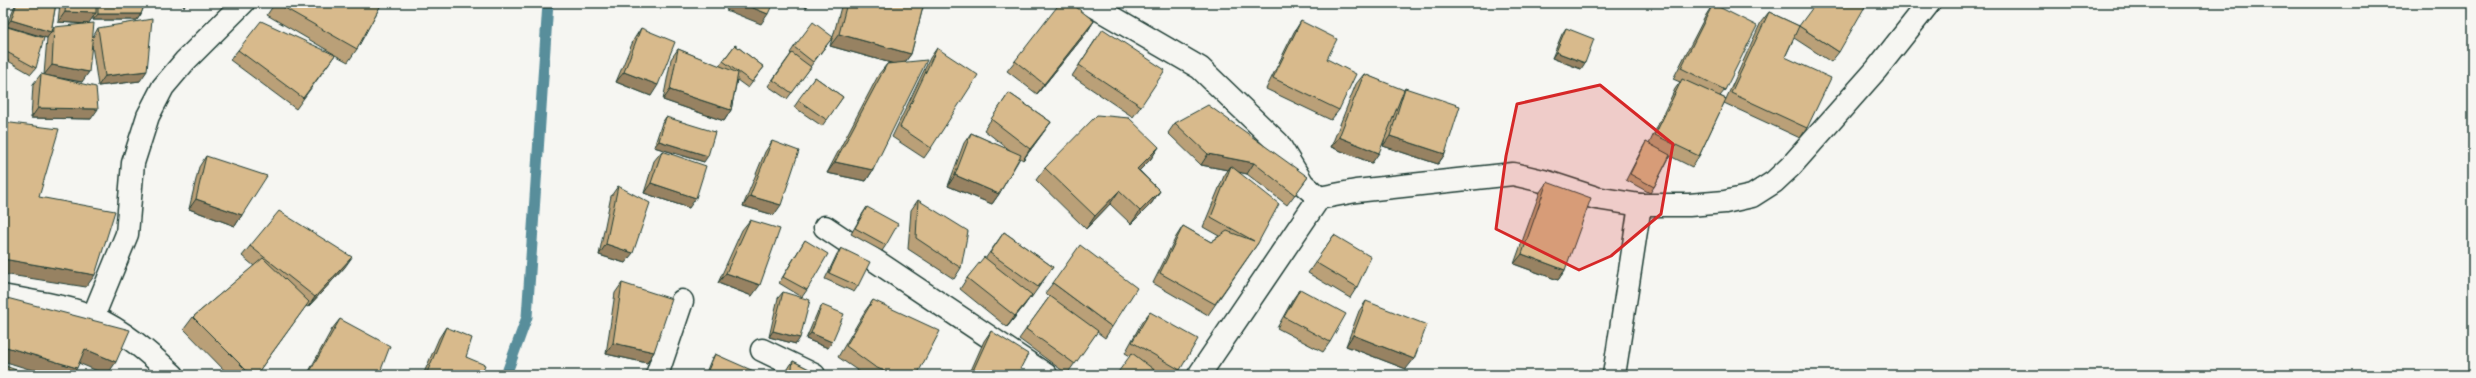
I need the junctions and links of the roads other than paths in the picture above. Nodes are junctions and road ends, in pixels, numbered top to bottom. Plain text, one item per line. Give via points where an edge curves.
1 (243, 3) edge
2 (1088, 3) edge
3 (1929, 3) edge
4 (1319, 198) junction
5 (1640, 205) junction
6 (825, 226) dead end
7 (3, 296) edge
8 (682, 301) dead end
9 (93, 317) junction
10 (762, 350) dead end
11 (173, 375) edge
12 (657, 375) edge
13 (814, 375) edge
14 (1046, 375) edge
15 (1199, 375) edge
16 (1614, 375) edge

1 - 9 street via 163,87 148,116 133,163 127,234
2 - 4 street via 1200,68 1278,143 1303,184
3 - 5 street via 1876,70 1774,182 1752,196 1725,202
4 - 5 street via 1356,191 1513,174 1596,198
4 - 15 street
5 - 16 street
6 - 14 street
7 - 9 street
8 - 12 street
9 - 11 street via 124,334
10 - 13 street

